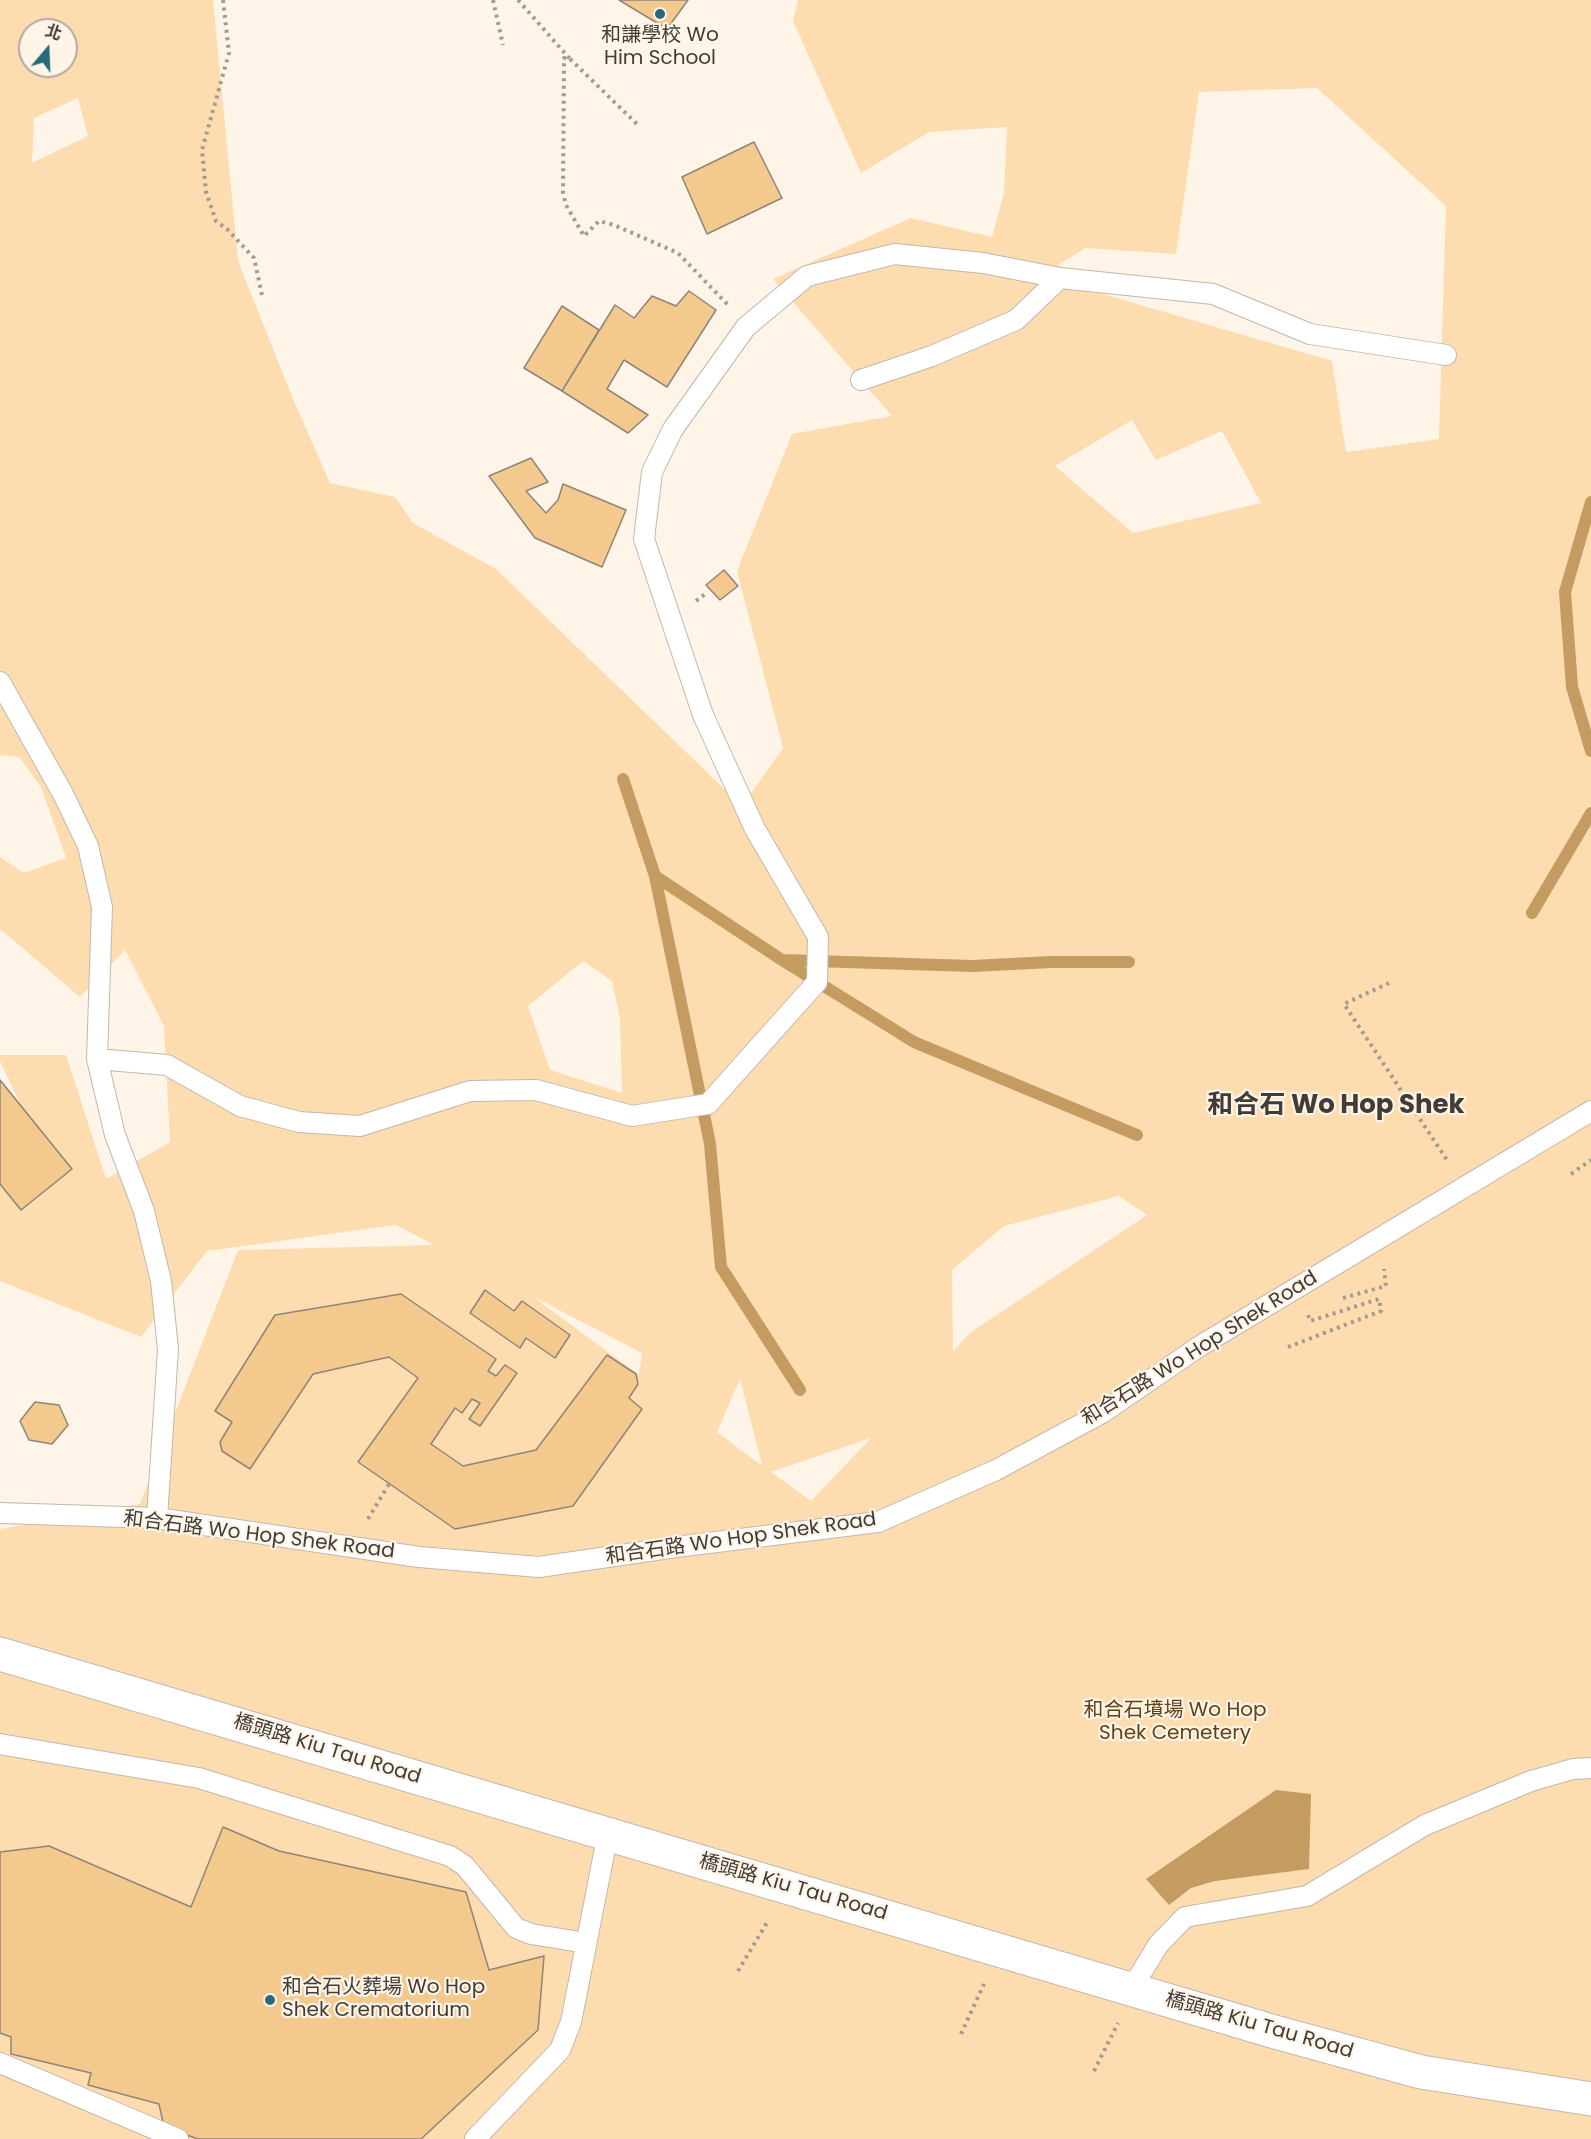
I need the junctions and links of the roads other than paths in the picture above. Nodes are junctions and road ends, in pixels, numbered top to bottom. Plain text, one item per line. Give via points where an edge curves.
1 (1060, 278) junction
2 (1446, 355) dead end
3 (861, 380) dead end
4 (0, 682) edge
5 (97, 1059) junction
6 (1591, 1111) edge
7 (0, 1513) edge
8 (157, 1518) junction
9 (0, 1654) edge
10 (0, 1744) edge
11 (1591, 1768) edge
12 (608, 1833) junction
13 (586, 1943) junction
14 (1127, 2001) junction
15 (0, 2063) edge
16 (1591, 2099) edge
17 (178, 2139) edge
18 (475, 2139) edge

1 - 2 lane via 1213,294 1310,334
1 - 3 lane via 1016,321
1 - 5 lane via 983,263 895,255 807,276 746,327 673,429 652,472 644,539 703,715 755,829 819,937 817,982 708,1104 632,1116 536,1090 470,1091 360,1126 299,1122 240,1106 167,1065
4 - 5 lane via 88,846 102,907
5 - 8 lane via 115,1135 144,1211 161,1281 168,1349
6 - 8 lane, 和合石路 Wo Hop Shek Road via 1200,1346 1102,1413 996,1470 878,1522 676,1546 539,1568 419,1557
7 - 8 lane, 和合石路 Wo Hop Shek Road
9 - 12 street, 橋頭路 Kiu Tau Road
10 - 13 lane via 199,1778 450,1856 465,1866 516,1928
11 - 14 lane via 1531,1781 1425,1825 1307,1896 1185,1917 1158,1945
12 - 13 lane
12 - 14 street, 橋頭路 Kiu Tau Road
13 - 18 lane via 571,2022 561,2050
14 - 16 street, 橋頭路 Kiu Tau Road via 1275,2032 1421,2072
15 - 17 lane

